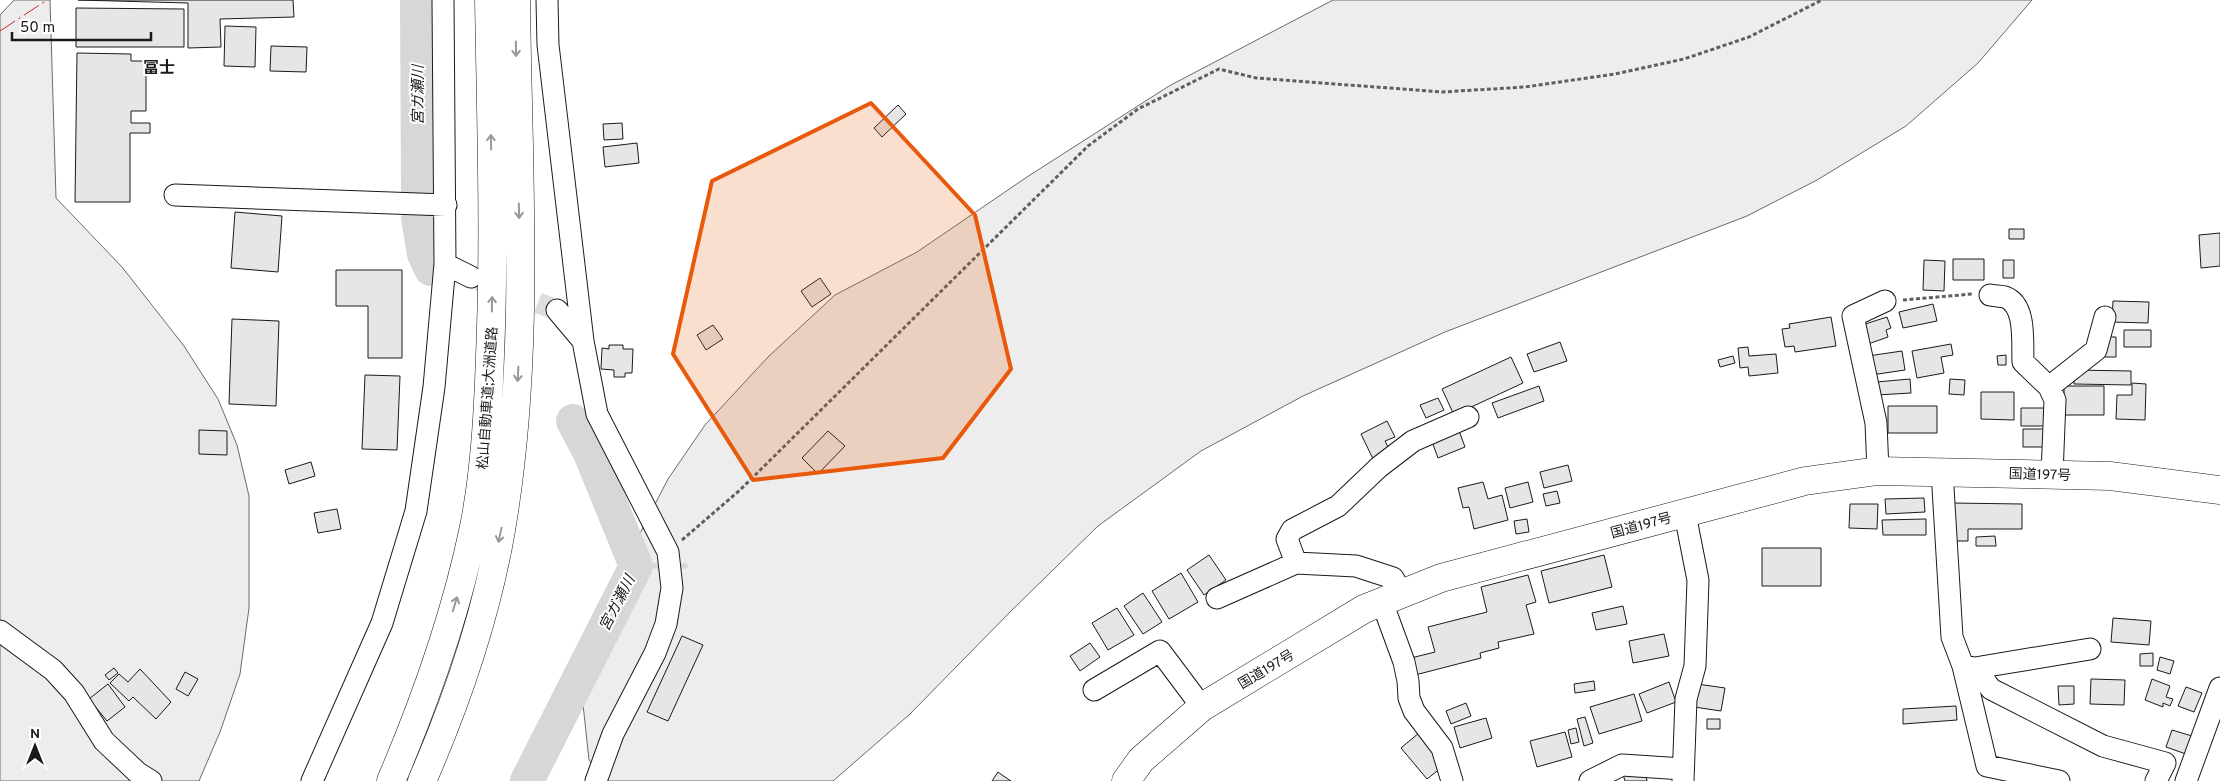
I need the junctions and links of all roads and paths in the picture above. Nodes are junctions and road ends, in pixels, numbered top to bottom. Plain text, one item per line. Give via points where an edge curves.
1 (443, 0) edge
2 (488, 0) edge
3 (516, 0) edge
4 (547, 0) edge
5 (1822, 0) edge
6 (174, 195) dead end
7 (446, 205) junction
8 (445, 264) junction
9 (471, 277) tunnel mouth
10 (1990, 295) joint
11 (1885, 302) joint
12 (557, 310) tunnel mouth
13 (2105, 317) dead end
14 (583, 341) junction
15 (2049, 387) junction
16 (1468, 417) dead end
17 (1878, 471) junction
18 (1942, 471) junction
19 (2052, 474) junction
20 (2220, 490) edge
21 (1685, 514) junction
22 (668, 552) junction
23 (1296, 563) junction
24 (1217, 598) dead end
25 (1392, 598) junction
26 (0, 631) edge
27 (445, 635) junction
28 (2090, 649) dead end
29 (1969, 667) junction
30 (2220, 688) edge
31 (1094, 690) dead end
32 (1202, 707) junction
33 (444, 730) junction
34 (1683, 775) edge
35 (152, 781) edge
36 (312, 781) edge
37 (373, 781) edge
38 (391, 781) edge
39 (422, 781) edge
40 (426, 781) edge
41 (596, 781) edge
42 (1126, 781) edge
43 (1452, 781) edge
44 (1590, 781) edge
45 (2059, 781) edge
46 (2156, 781) edge
47 (2186, 781) edge

1 - 7 street
27 -> 2 highway, 松山自動車道;大洲道路 via 474,526 488,403 493,232
3 -> 33 highway, 松山自動車道;大洲道路 via 520,311 510,469 501,532 486,596
4 - 14 street via 548,44
5 - 22 path via 1749,37 1684,59 1615,74 1524,87 1442,92 1256,78 1219,69 1184,85 1138,109 1088,146 747,484
6 - 7 street
7 - 8 street
8 - 9 street
8 - 36 street via 434,387 416,511 382,623
10 - 11 path
10 - 15 street via 2006,298 2015,304 2020,315 2023,362
11 - 17 street via 1854,316 1876,423
12 - 14 street
13 - 15 street via 2096,350
14 - 22 street via 597,414
15 - 19 street via 2055,400
16 - 23 street via 1413,441 1379,467 1338,506 1292,530 1287,539
17 - 18 highway, 国道197号
17 - 21 highway, 国道197号 via 1805,481
18 - 19 highway, 国道197号
18 - 29 street via 1952,637
19 - 20 highway, 国道197号 via 2110,476
21 - 25 highway, 国道197号 via 1440,578
21 - 34 street via 1698,580 1694,666 1686,699
22 - 41 street via 672,588 666,624 655,654 613,734
23 - 24 street
23 - 25 street via 1356,566 1393,578
25 - 32 highway, 国道197号 via 1364,609
25 - 43 street via 1409,698 1442,748
26 - 35 street via 53,670 74,693 104,741 138,773
27 - 37 highway
27 - 38 highway, 松山自動車道;大洲道路 via 417,721
28 - 29 street
29 - 45 street via 1986,766
29 - 46 street via 1991,689 2103,746 2165,763
30 - 47 street
31 - 32 street via 1160,651
32 - 42 highway, 国道197号 via 1141,760
33 - 39 highway, 松山自動車道;大洲道路
33 - 40 highway
34 - 44 street via 1622,765

